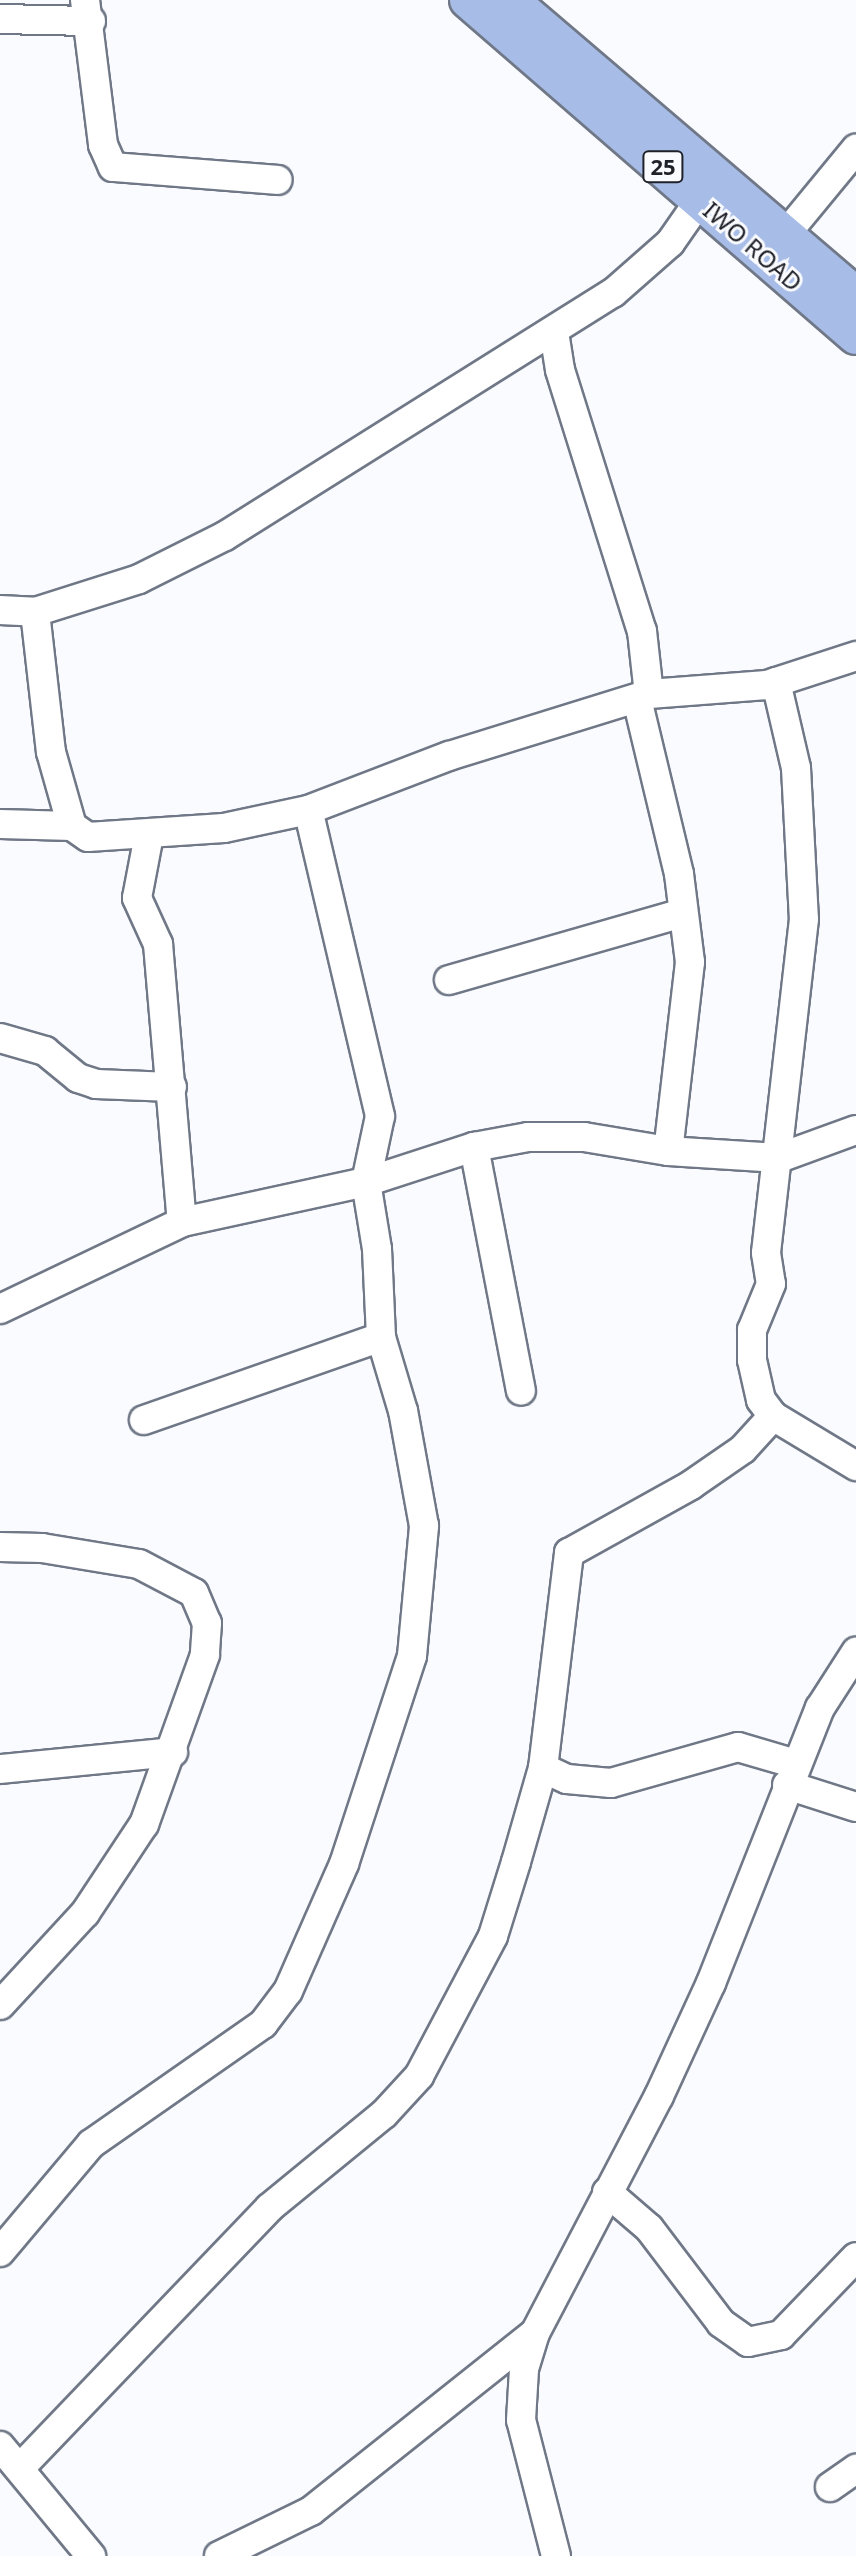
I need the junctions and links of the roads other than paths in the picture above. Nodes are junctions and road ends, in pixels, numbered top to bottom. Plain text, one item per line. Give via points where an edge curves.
1 (468, 0) edge
2 (510, 0) edge
3 (88, 11) edge
4 (0, 19) edge
5 (856, 149) edge
6 (277, 180) dead end
7 (700, 200) junction
8 (785, 235) junction
9 (856, 296) edge
10 (554, 332) junction
11 (856, 336) edge
12 (0, 610) edge
13 (35, 612) junction
14 (856, 656) edge
15 (776, 682) junction
16 (643, 696) junction
17 (308, 810) junction
18 (0, 824) edge
19 (72, 826) junction
20 (149, 835) junction
21 (683, 913) junction
22 (449, 980) dead end
23 (0, 1038) edge
24 (172, 1087) junction
25 (856, 1130) edge
26 (474, 1147) junction
27 (668, 1151) junction
28 (779, 1158) junction
29 (366, 1182) junction
30 (182, 1222) junction
31 (0, 1309) edge
32 (381, 1337) junction
33 (521, 1390) dead end
34 (773, 1416) junction
35 (144, 1420) dead end
36 (856, 1466) edge
37 (0, 1547) edge
38 (856, 1652) edge
39 (173, 1752) junction
40 (543, 1768) junction
41 (0, 1769) edge
42 (792, 1775) junction
43 (856, 1807) edge
44 (0, 2005) edge
45 (607, 2192) junction
46 (0, 2252) edge
47 (856, 2257) edge
48 (535, 2333) junction
49 (0, 2446) edge
50 (20, 2468) junction
51 (856, 2469) edge
52 (830, 2487) dead end
53 (91, 2556) edge
54 (219, 2556) edge
55 (556, 2556) edge

1 - 7 main road, IWO ROAD / 25
2 - 8 main road, IWO ROAD
3 - 4 street
3 - 6 street via 103,145 113,167
5 - 8 street
7 - 10 street via 670,243 613,293
7 - 11 main road, IWO ROAD / 25
8 - 9 main road, IWO ROAD
10 - 13 street via 225,536 139,579
10 - 16 street via 560,370 642,631
12 - 13 street
13 - 19 street via 51,752
14 - 15 street
15 - 16 street
15 - 28 street via 796,768 804,919
16 - 17 street via 449,756
16 - 21 street
17 - 20 street via 224,828
17 - 29 street via 380,1116
18 - 19 street
19 - 20 street via 88,837
20 - 24 street via 137,898 158,944
21 - 22 street
21 - 27 street via 690,962
23 - 24 street via 45,1051 78,1078 96,1084
24 - 30 street
25 - 28 street
26 - 27 street via 528,1137 584,1137
26 - 29 street
26 - 33 street
27 - 28 street
28 - 34 street via 766,1253 771,1284 752,1330 754,1380
29 - 30 street
29 - 32 street via 377,1249
30 - 31 street
32 - 35 street
32 - 46 street via 403,1411 424,1526 421,1580 412,1656 344,1864 288,1991 263,2024 91,2144
34 - 36 street
34 - 40 street via 743,1449 691,1485 569,1553
37 - 39 street via 42,1548 139,1564 194,1593 207,1623 205,1655
38 - 42 street via 820,1708
39 - 41 street
39 - 44 street via 144,1824 85,1913
40 - 42 street via 567,1779 611,1783 738,1747
40 - 50 street via 493,1936 419,2076 384,2114 269,2208
42 - 43 street
42 - 45 street via 711,1983
45 - 47 street via 649,2228 721,2323 748,2342 781,2335
45 - 48 street
48 - 54 street via 311,2511
48 - 55 street via 524,2369 521,2420
49 - 50 street
50 - 53 street
51 - 52 street

